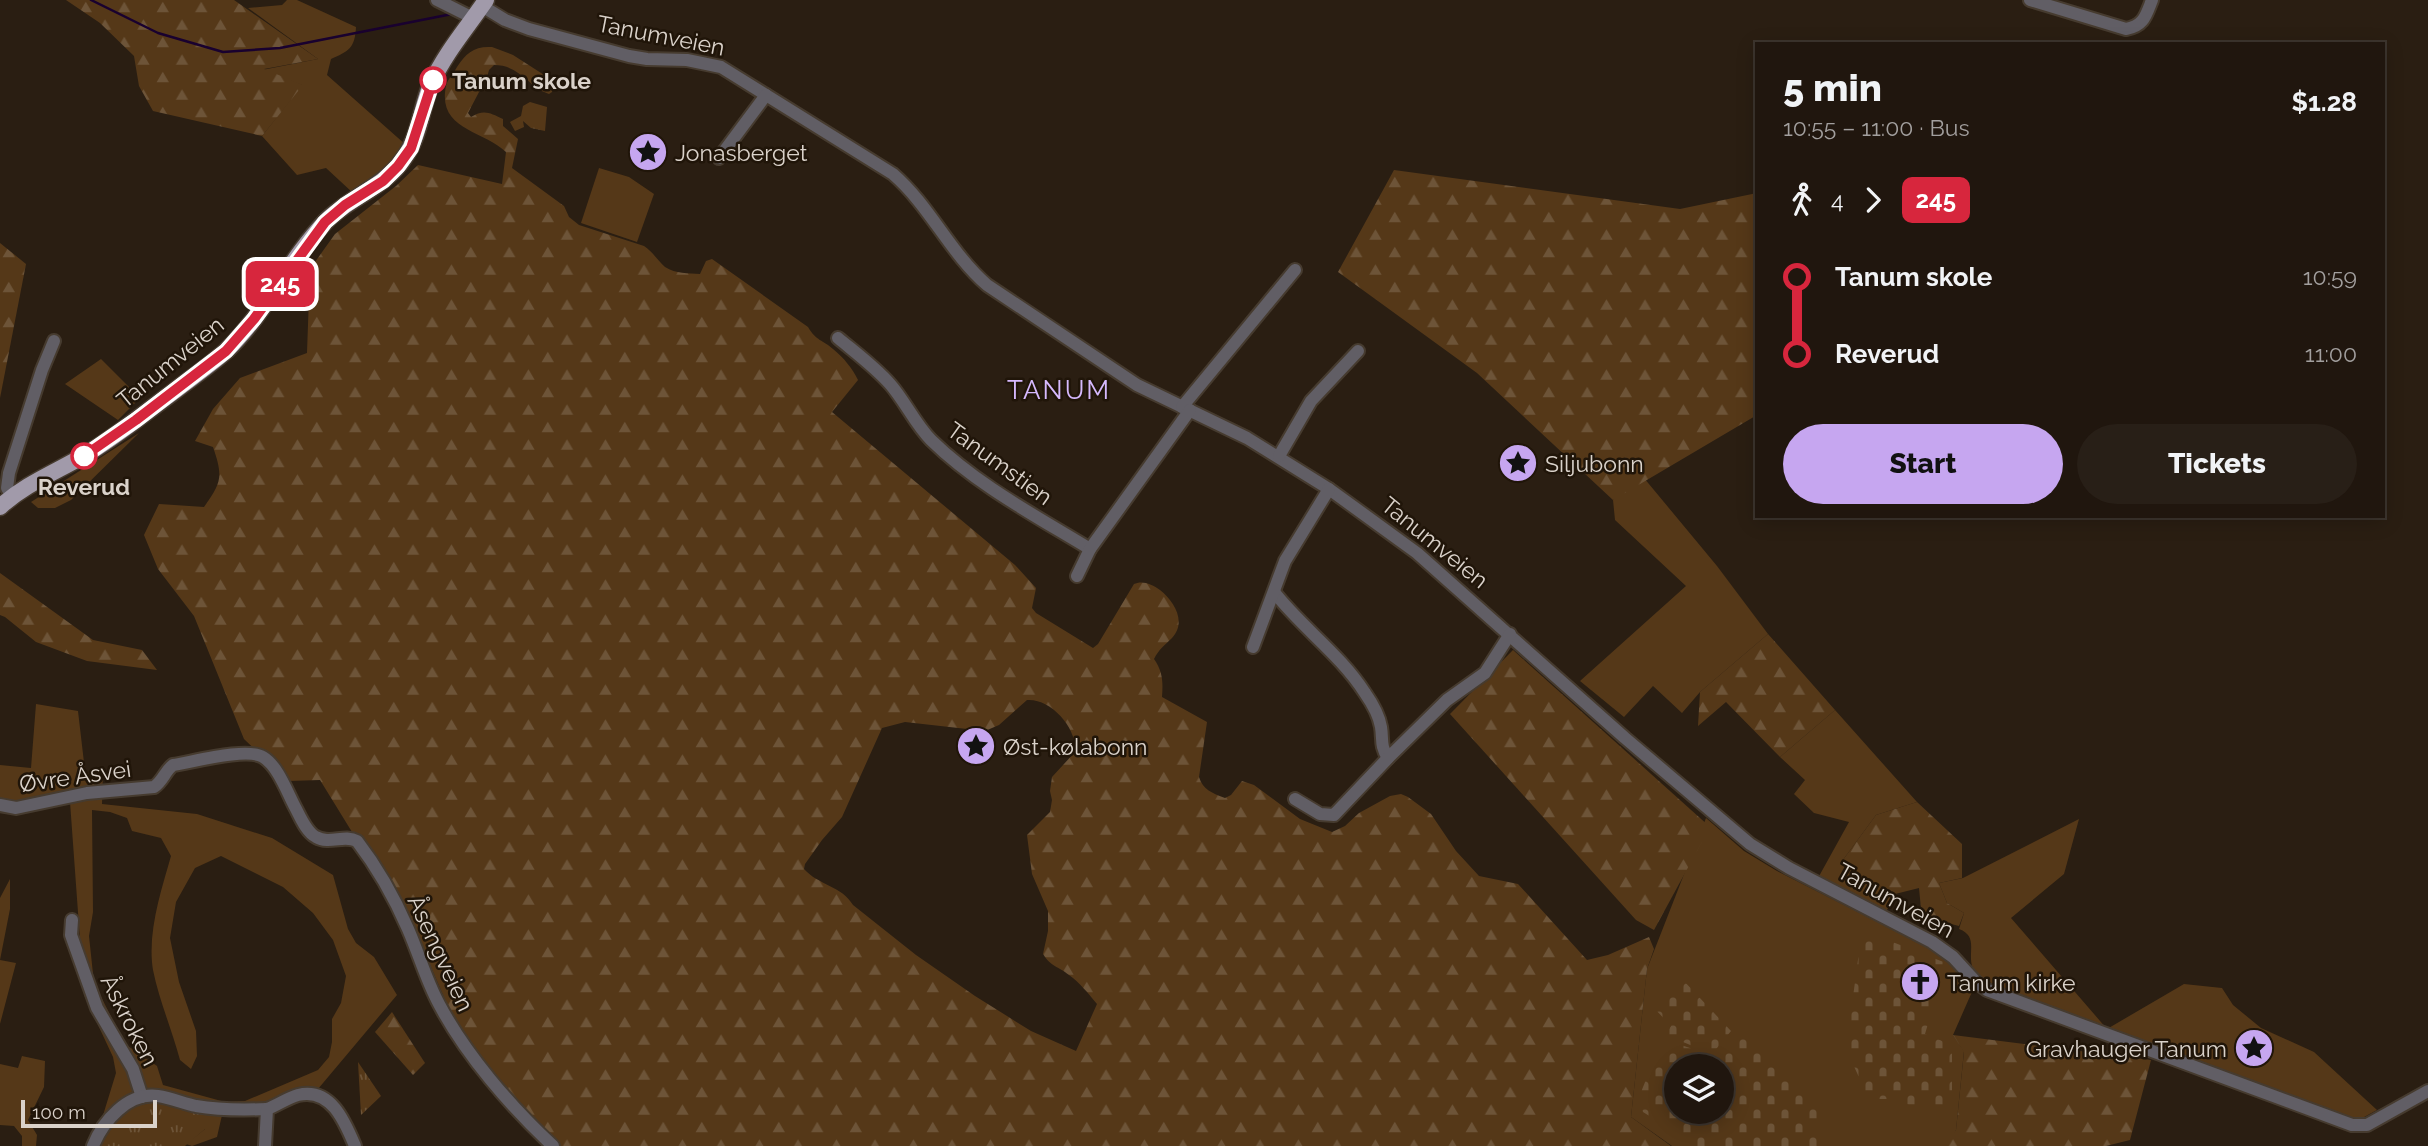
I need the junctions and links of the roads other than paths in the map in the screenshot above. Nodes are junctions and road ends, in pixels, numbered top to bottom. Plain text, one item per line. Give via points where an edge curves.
1 (437, 0) edge
2 (2031, 0) edge
3 (2152, 0) edge
4 (480, 8) edge
5 (766, 95) junction
6 (719, 158) dead end
7 (1295, 270) dead end
8 (838, 338) dead end
9 (54, 341) dead end
10 (1358, 351) dead end
11 (1186, 408) junction
12 (1279, 456) junction
13 (1329, 489) junction
14 (6, 502) edge
15 (1090, 549) junction
16 (1077, 576) dead end
17 (1274, 592) junction
18 (1510, 634) junction
19 (1253, 647) dead end
20 (1388, 758) junction
21 (1295, 799) dead end
22 (0, 805) edge
23 (351, 838) joint
24 (72, 920) dead end
25 (2428, 1091) edge
26 (142, 1097) junction
27 (267, 1109) junction
28 (93, 1146) edge
29 (265, 1146) edge
30 (355, 1146) edge
31 (553, 1146) edge

1 - 4 street
2 - 3 street via 2126,29 2142,23
4 - 5 street, Tanumveien via 529,29 629,56 708,63
4 - 14 main road, Tanumveien via 437,72 405,158 383,181 325,222 239,337 212,363 118,433
5 - 6 street
5 - 11 street, Tanumveien via 893,174 912,192 968,269 987,285 1129,380
7 - 11 street
8 - 15 street, Tanumstien via 891,385 929,438 951,458
9 - 14 street via 9,473
10 - 12 street via 1311,401
11 - 12 street, Tanumveien
11 - 15 street
12 - 13 street, Tanumveien
13 - 17 street via 1285,561
13 - 18 street, Tanumveien via 1417,553
15 - 16 street
17 - 19 street
17 - 20 street via 1364,691 1376,712
18 - 20 street via 1485,673 1447,700
18 - 25 street, Tanumveien via 1756,848 1932,942 1987,990 2351,1125 2367,1125
20 - 21 street via 1334,815 1321,814
22 - 23 street, Øvre Åsvei via 16,808 87,793 154,787 173,765 258,755 273,767 314,836 332,841
23 - 31 street, Åsengveien via 366,852 396,906 452,1026
24 - 26 street, Åskroken via 71,935 97,1009 133,1069
26 - 27 street, Åskroken via 159,1096 220,1109
26 - 28 street, Åskroken via 105,1122
27 - 29 street
27 - 30 street via 299,1095 325,1099 342,1117

